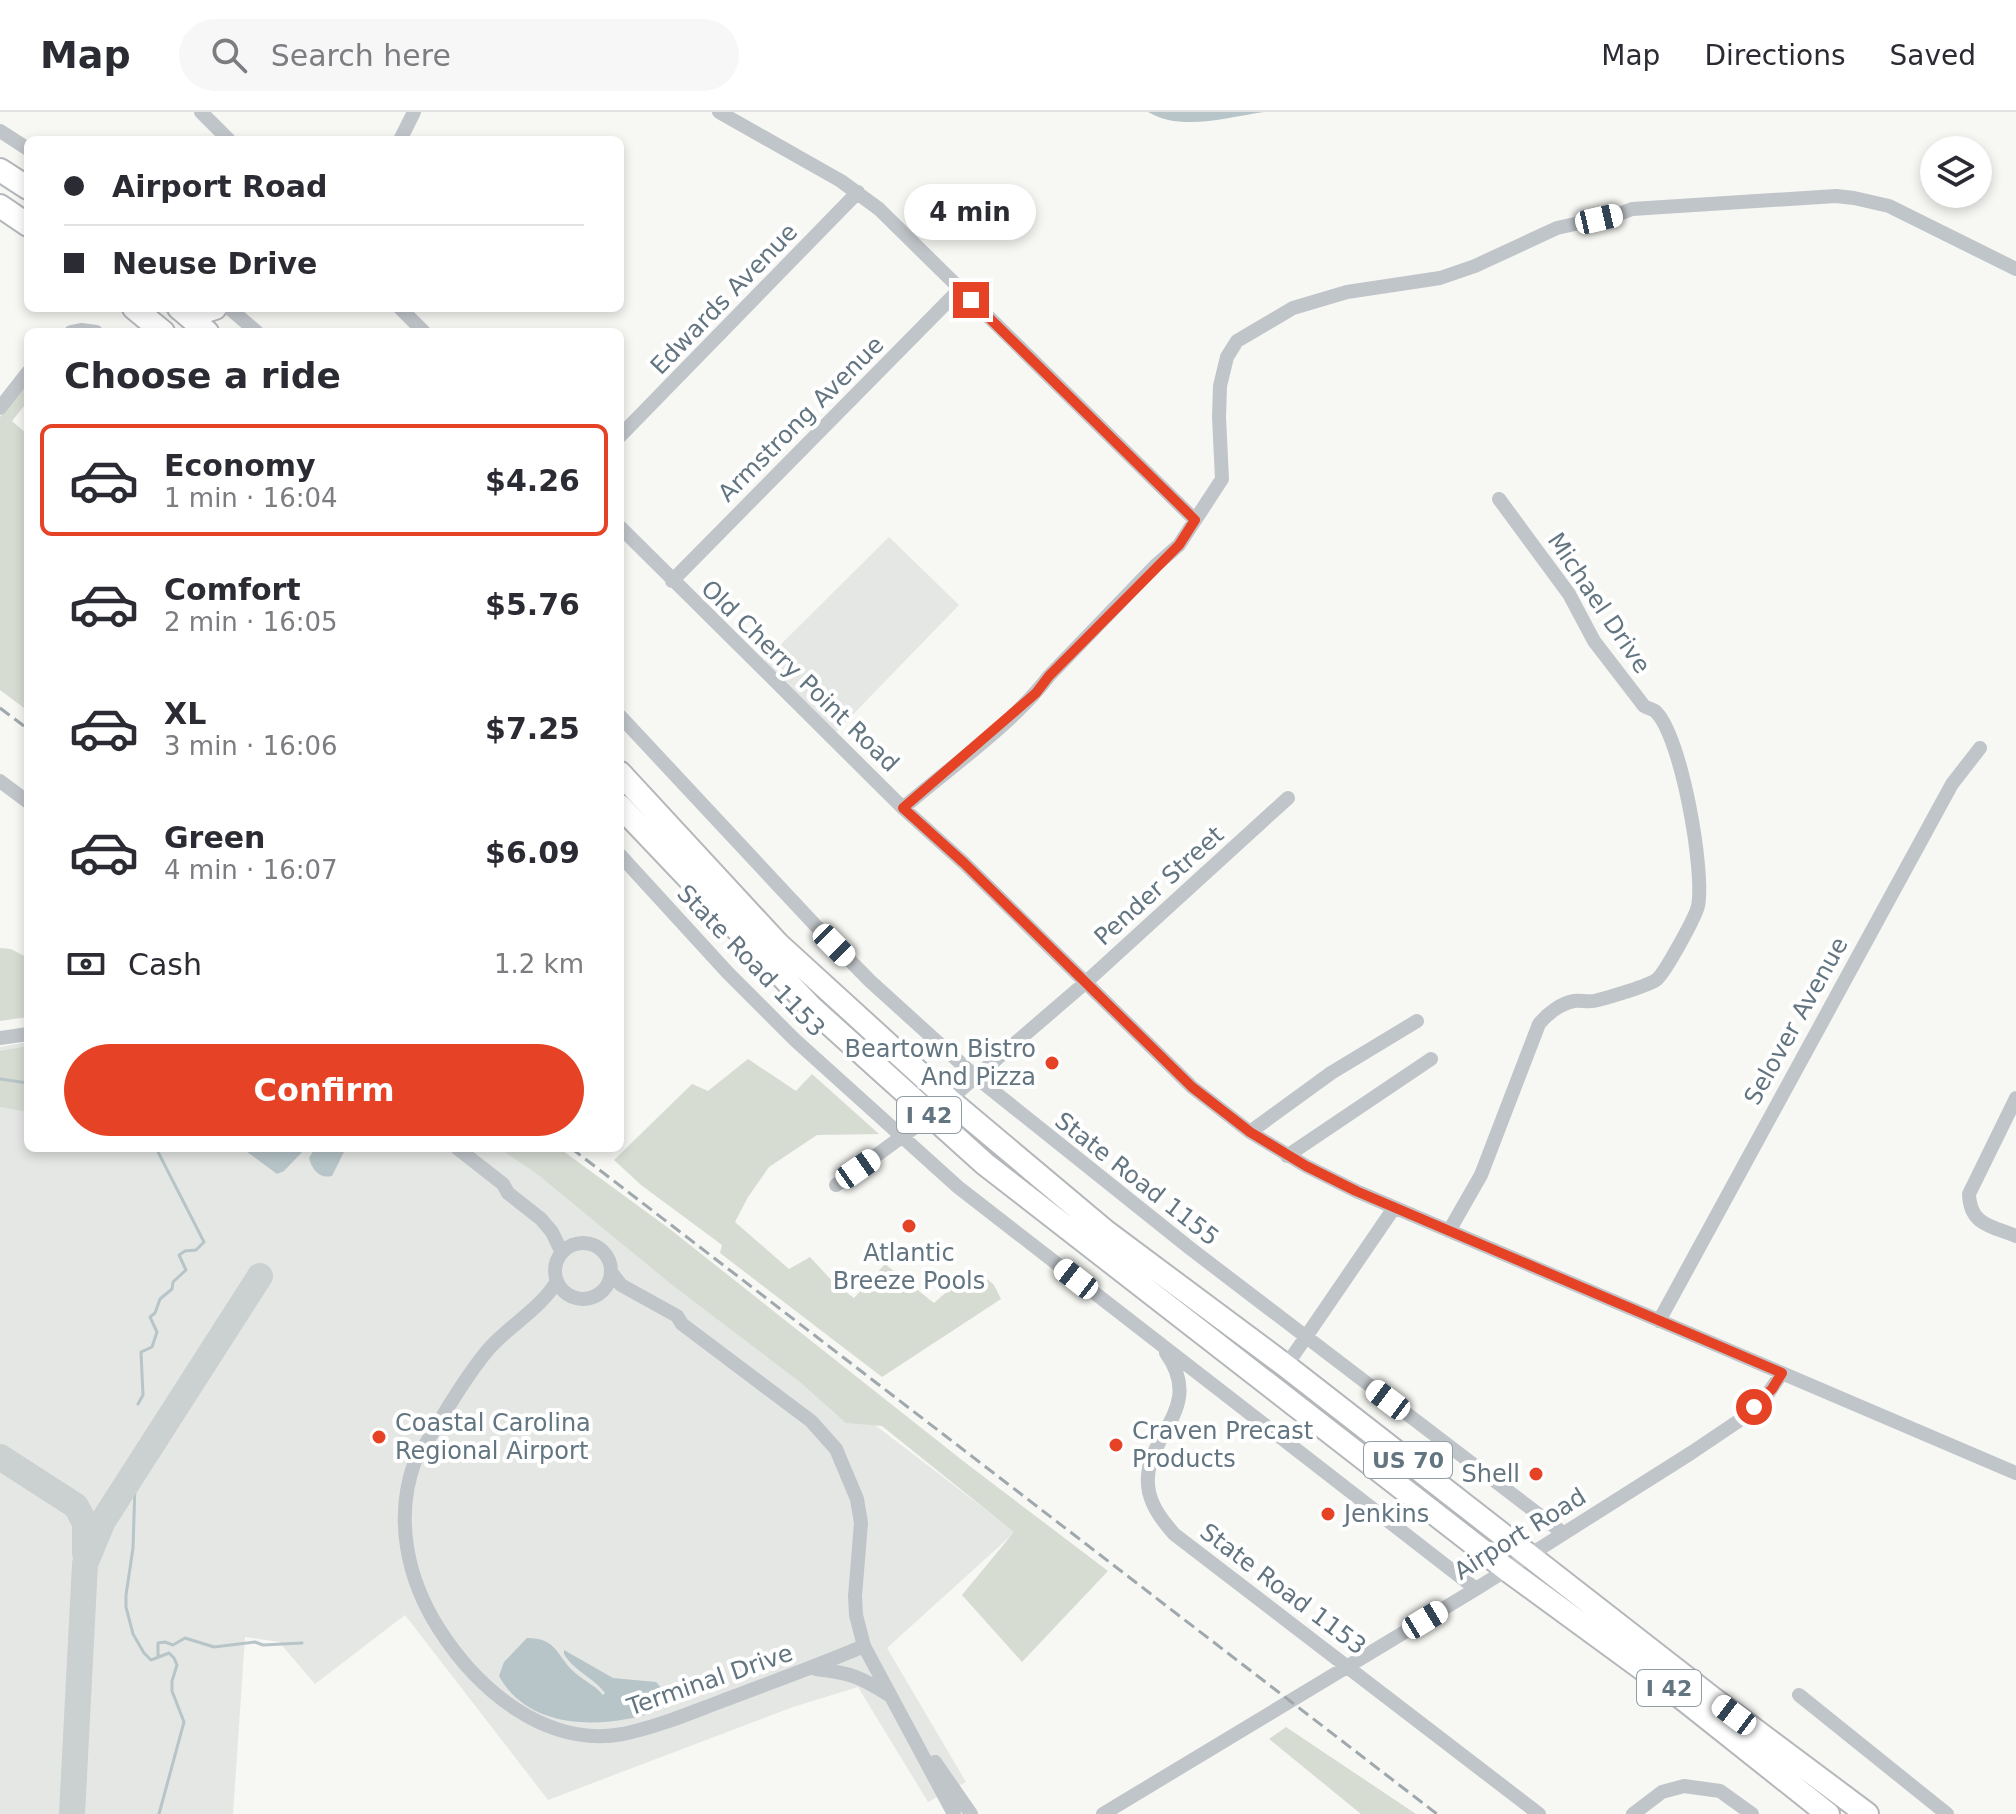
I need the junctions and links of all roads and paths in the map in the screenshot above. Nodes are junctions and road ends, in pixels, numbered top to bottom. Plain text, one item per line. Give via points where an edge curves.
1 (201, 112) edge
2 (414, 112) edge
3 (719, 112) edge
4 (0, 131) edge
5 (225, 136) edge
6 (402, 136) edge
7 (24, 146) edge
8 (0, 170) edge
9 (24, 185) edge
10 (858, 192) junction
11 (0, 206) edge
12 (24, 222) edge
13 (2016, 269) edge
14 (960, 289) junction
15 (139, 312) edge
16 (184, 312) edge
17 (231, 312) edge
18 (404, 312) edge
19 (158, 328) edge
20 (202, 328) edge
21 (252, 328) edge
22 (420, 328) edge
23 (24, 377) edge
24 (0, 408) edge
25 (624, 432) edge
26 (1499, 499) dead end
27 (1195, 520) junction
28 (624, 531) edge
29 (672, 581) junction
30 (624, 720) edge
31 (1980, 748) dead end
32 (624, 777) edge
33 (0, 781) edge
34 (1288, 798) dead end
35 (24, 799) edge
36 (903, 808) junction
37 (624, 810) edge
38 (624, 859) edge
39 (1085, 983) junction
40 (1417, 1021) dead end
41 (24, 1035) edge
42 (0, 1038) edge
43 (1431, 1059) dead end
44 (977, 1078) junction
45 (2016, 1098) edge
46 (949, 1100) junction
47 (930, 1116) junction
48 (1250, 1132) junction
49 (902, 1138) junction
50 (462, 1152) edge
51 (1287, 1156) junction
52 (503, 1184) junction
53 (836, 1185) dead end
54 (1394, 1208) junction
55 (1449, 1231) junction
56 (2016, 1236) edge
57 (582, 1243) junction
58 (562, 1253) junction
59 (611, 1272) junction
60 (557, 1281) junction
61 (601, 1292) junction
62 (1659, 1321) junction
63 (682, 1324) junction
64 (1306, 1336) junction
65 (1152, 1337) junction
66 (1286, 1366) junction
67 (1782, 1373) junction
68 (2016, 1473) edge
69 (1563, 1533) junction
70 (1530, 1554) junction
71 (1506, 1569) junction
72 (1476, 1589) junction
73 (864, 1646) junction
74 (1348, 1666) junction
75 (811, 1668) junction
76 (1799, 1695) dead end
77 (889, 1696) junction
78 (915, 1742) junction
79 (951, 1813) edge
80 (971, 1814) edge
81 (1103, 1814) edge
82 (1539, 1814) edge
83 (1633, 1814) edge
84 (1752, 1814) edge
85 (1828, 1814) edge
86 (1867, 1814) edge
87 (1947, 1814) edge

1 - 5 street
2 - 6 street
3 - 10 street
4 - 7 street
8 - 9 highway
10 - 14 street
10 - 25 street, Edwards Avenue
11 - 12 highway
13 - 27 street via 1889,206 1820,196 1632,209 1557,228 1440,278 1347,292 1293,308 1237,341 1227,357 1219,401 1222,479
14 - 27 street
14 - 29 street, Armstrong Avenue
15 - 19 highway
16 - 20 highway
17 - 21 street
18 - 22 street
23 - 24 street
26 - 55 street, Michael Drive via 1569,594 1594,641 1664,728 1684,779 1697,847 1699,898 1695,915 1657,979 1598,1001 1573,1001 1539,1024 1481,1175
27 - 36 street via 1179,545 1036,693
28 - 29 street, Old Cherry Point Road
29 - 36 street, Old Cherry Point Road
30 - 44 street, State Road 1155 via 870,981
31 - 62 street, Selover Avenue via 1952,784
32 - 46 highway, US 70 via 778,944
33 - 35 street
34 - 39 street, Pender Street
36 - 39 street, Old Cherry Point Road
37 - 47 highway, I 42 via 813,1009
38 - 49 street, State Road 1153 via 784,1029
39 - 44 street, Pender Street
39 - 48 street, Old Cherry Point Road via 1192,1087
40 - 48 street via 1331,1073
41 - 42 street
43 - 51 street
44 - 46 street, Pender Street
44 - 64 street, State Road 1155
45 - 56 street via 1969,1194 1977,1220
46 - 66 highway, US 70 via 1105,1231
47 - 49 street
47 - 71 highway, I 42 via 997,1174
48 - 51 street, Old Cherry Point Road
49 - 53 street
49 - 65 street, State Road 1153
50 - 52 street
51 - 54 street, Old Cherry Point Road
52 - 57 street via 514,1186
52 - 58 street via 552,1232
54 - 55 street, Old Cherry Point Road
54 - 64 street
55 - 62 street, Old Cherry Point Road
57 - 58 street
57 - 59 street via 599,1248
58 - 60 street, Terminal Drive
59 - 61 street
59 - 63 street via 621,1285 677,1316
60 - 61 street via 577,1298
60 - 75 street, Terminal Drive via 542,1302 487,1351 415,1461 407,1495 406,1545 426,1611 474,1673 520,1714 586,1736 658,1725
61 - 63 street via 616,1293
62 - 67 street, Old Cherry Point Road
63 - 73 street via 811,1421 836,1449 859,1511 855,1596
64 - 66 street
64 - 69 street, State Road 1155
65 - 72 street, State Road 1153
65 - 74 street, State Road 1153 via 1169,1355 1180,1392 1177,1411 1149,1462 1149,1490 1157,1513 1174,1534
66 - 70 highway, US 70
67 - 68 street, Old Cherry Point Road
67 - 69 street, Airport Road via 1740,1420
69 - 70 street, Airport Road
70 - 71 street, Airport Road
70 - 86 highway, US 70
71 - 72 street, Airport Road
71 - 85 highway, I 42 via 1677,1694
72 - 74 street, Airport Road
73 - 75 street, Terminal Drive
73 - 77 street
74 - 81 street, Airport Road
74 - 82 street, State Road 1153
75 - 77 street via 857,1676
76 - 87 street
77 - 78 street
78 - 79 street
78 - 80 street
83 - 84 street via 1662,1792 1684,1786 1720,1791

